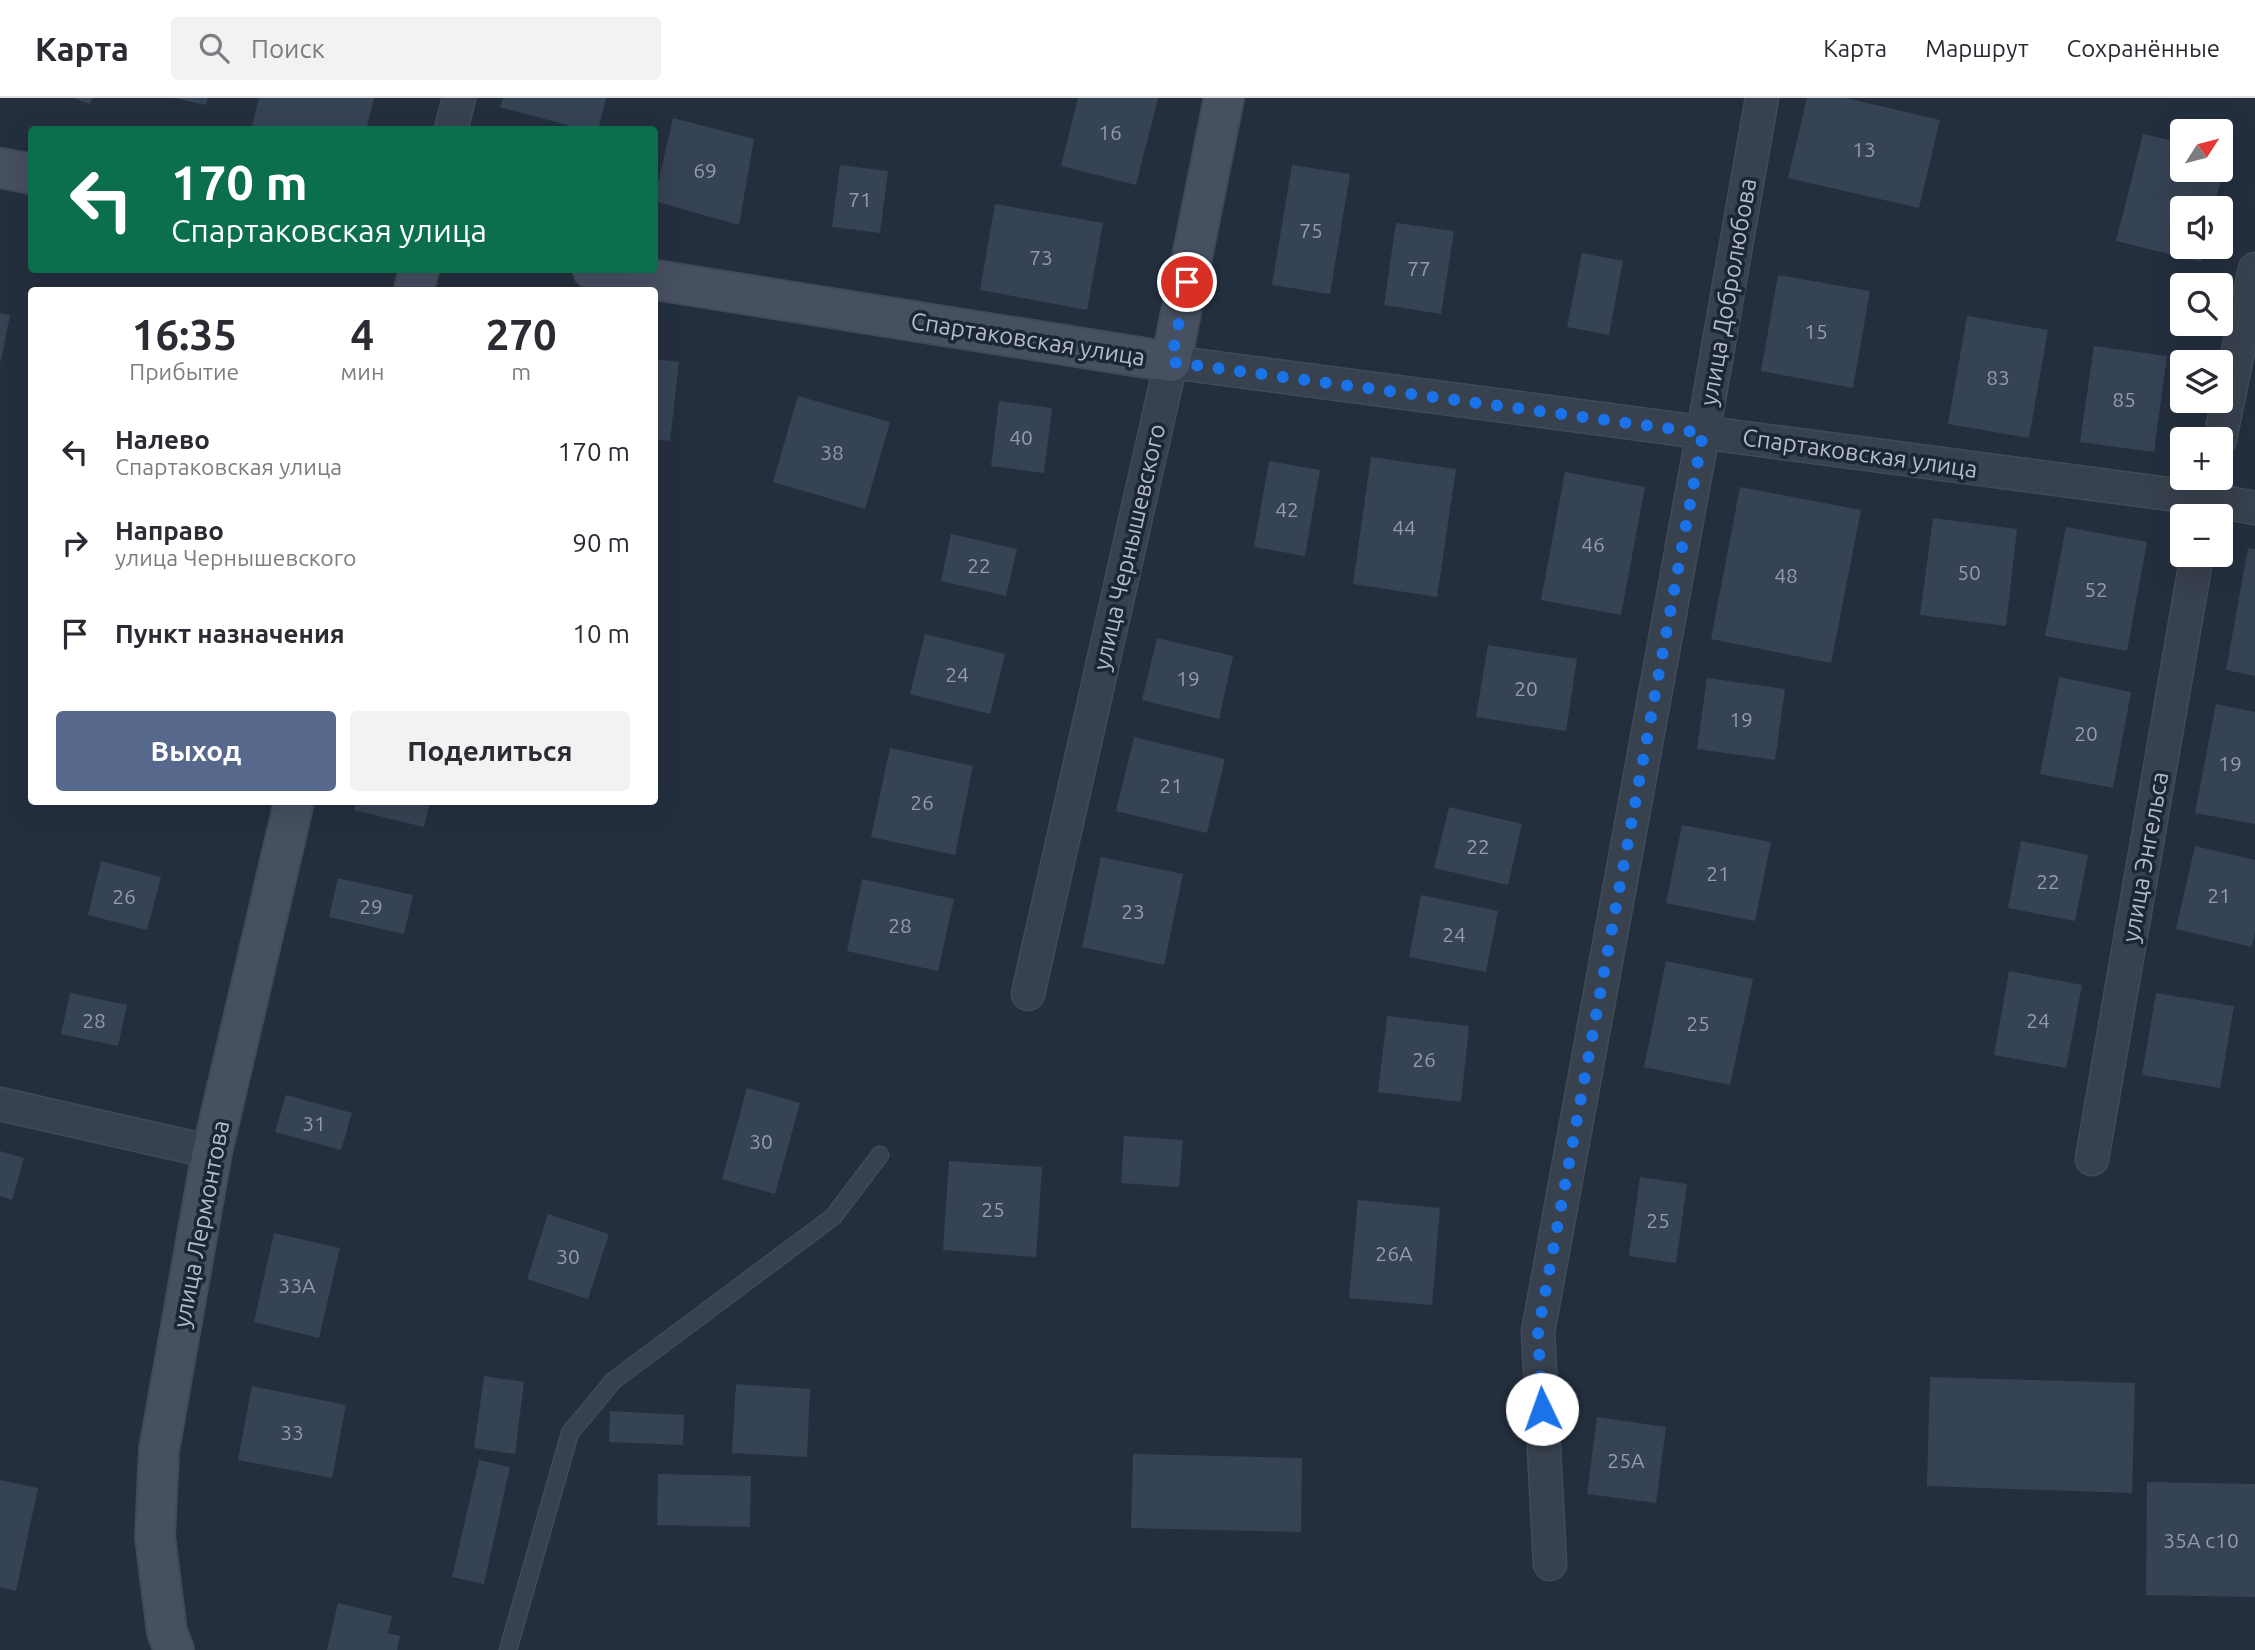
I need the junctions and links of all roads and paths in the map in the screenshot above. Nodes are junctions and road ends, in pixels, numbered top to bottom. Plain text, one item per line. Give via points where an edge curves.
1 (458, 98) edge
2 (1224, 98) edge
3 (1762, 98) edge
4 (452, 126) edge
5 (0, 168) edge
6 (28, 173) edge
7 (2255, 269) edge
8 (612, 273) edge
9 (1171, 362) junction
10 (2222, 427) edge
11 (1703, 433) junction
12 (2208, 498) edge
13 (2255, 508) edge
14 (2195, 567) edge
15 (293, 805) edge
16 (1028, 994) dead end
17 (0, 1104) edge
18 (212, 1152) junction
19 (880, 1155) dead end
20 (2092, 1159) dead end
21 (1550, 1564) dead end
22 (174, 1650) edge
23 (508, 1650) edge

1 - 4 street
2 - 9 street, улица Чернышевского
3 - 11 street, улица Добролюбова
5 - 6 street
7 - 10 street
8 - 9 street, Спартаковская улица
9 - 11 street, Спартаковская улица
9 - 16 street, улица Чернышевского
11 - 12 street, Спартаковская улица
11 - 21 street, улица Добролюбова via 1538,1332
12 - 13 street, Спартаковская улица
14 - 20 street, улица Энгельса
15 - 18 street, улица Лермонтова
17 - 18 street
18 - 22 street, улица Лермонтова via 159,1450 155,1537 167,1632
19 - 23 lane via 833,1217 613,1381 570,1433

